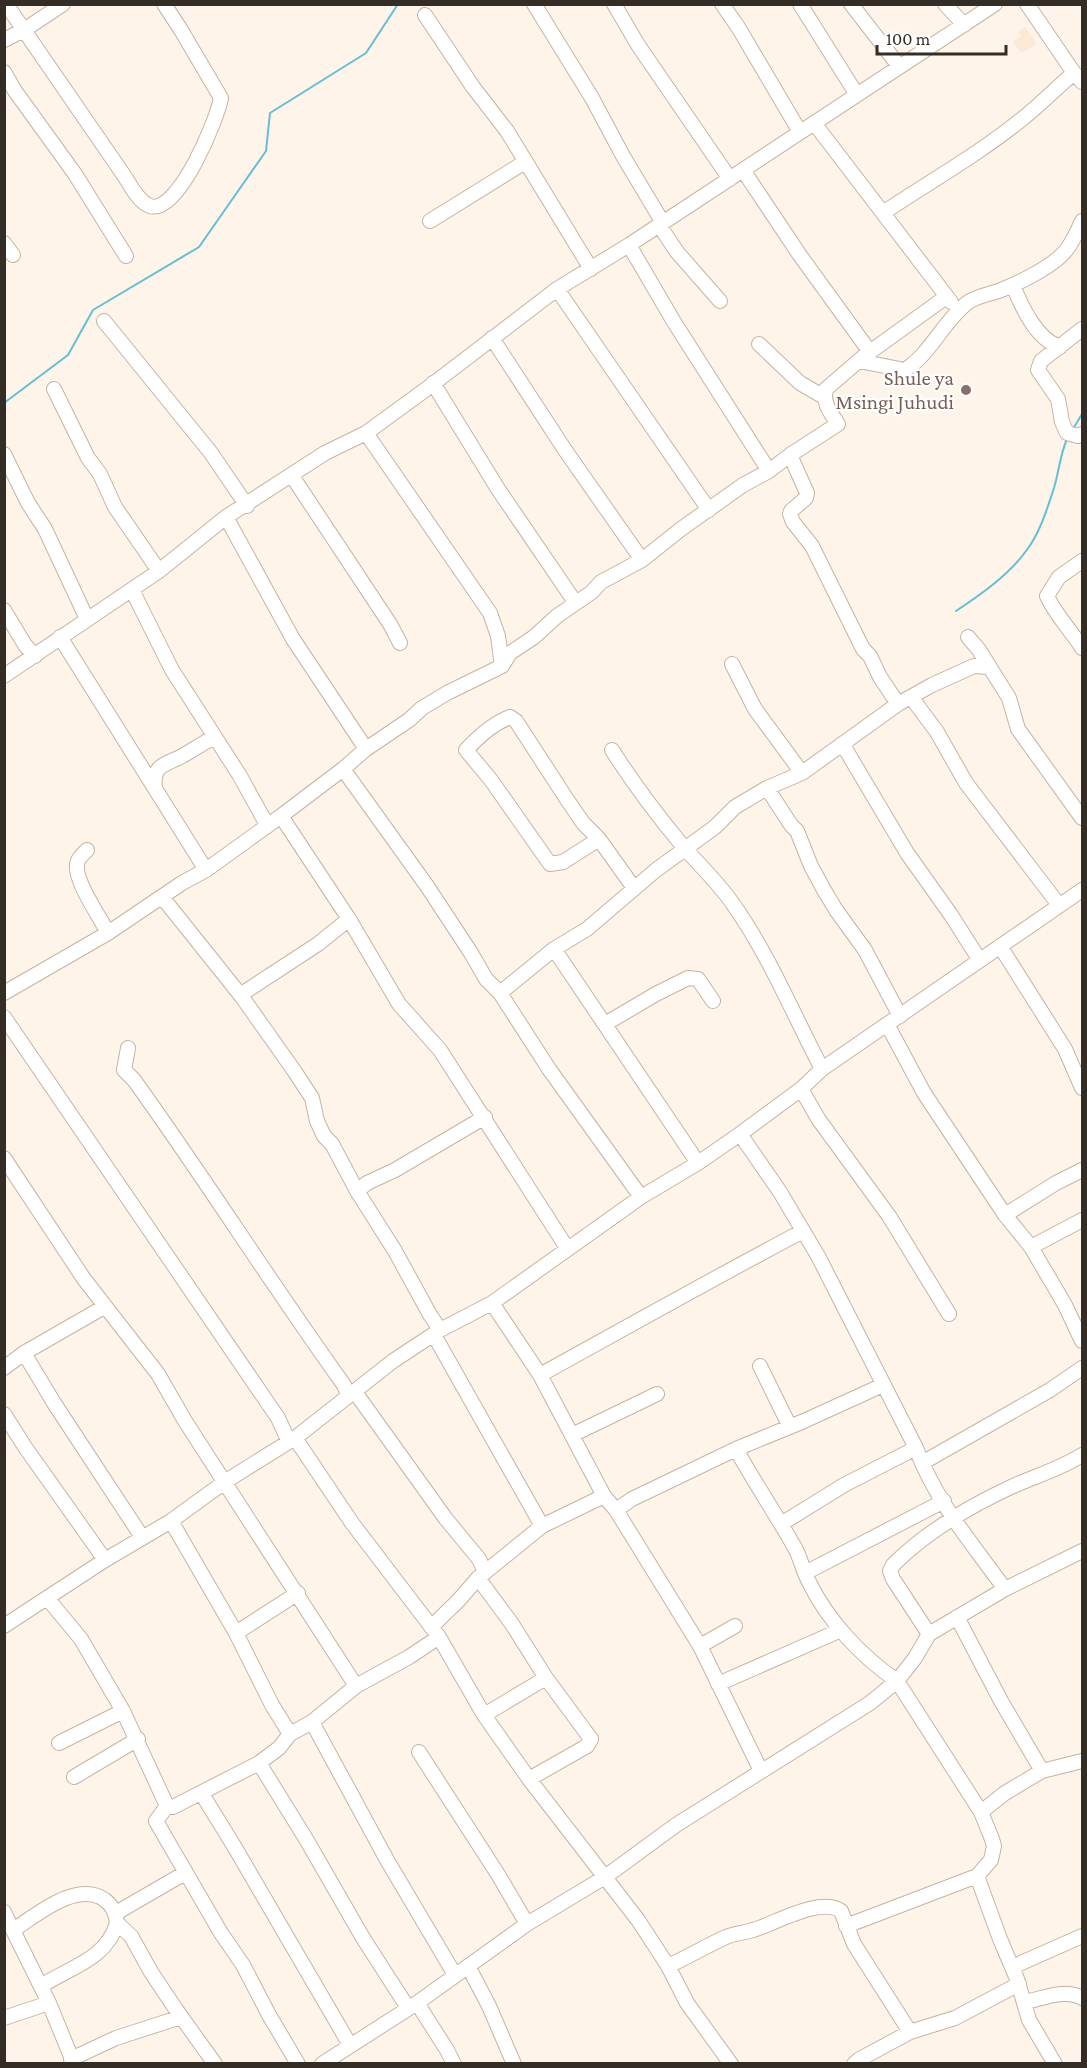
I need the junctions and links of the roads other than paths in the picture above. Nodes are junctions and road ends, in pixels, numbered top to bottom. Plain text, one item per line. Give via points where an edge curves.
1 (6, 4) edge
2 (63, 4) edge
3 (164, 4) edge
4 (534, 4) edge
5 (614, 4) edge
6 (722, 4) edge
7 (800, 4) edge
8 (851, 4) edge
9 (945, 4) edge
10 (995, 4) edge
11 (1027, 4) edge
12 (425, 15) dead end
13 (964, 25) junction
14 (24, 30) junction
15 (4, 40) edge
16 (899, 66) junction
17 (4, 72) edge
18 (1078, 77) edge
19 (857, 95) junction
20 (814, 123) junction
21 (800, 132) junction
22 (525, 162) junction
23 (743, 170) junction
24 (730, 179) junction
25 (883, 213) junction
26 (1083, 221) edge
27 (430, 222) dead end
28 (661, 224) junction
29 (4, 243) edge
30 (629, 245) junction
31 (14, 255) dead end
32 (126, 256) dead end
33 (591, 269) junction
34 (1013, 285) junction
35 (557, 289) junction
36 (946, 297) junction
37 (720, 302) dead end
38 (959, 311) junction
39 (104, 321) dead end
40 (1083, 329) edge
41 (492, 338) junction
42 (1045, 340) junction
43 (759, 344) dead end
44 (1059, 347) junction
45 (864, 357) junction
46 (1046, 357) junction
47 (433, 383) junction
48 (54, 389) dead end
49 (824, 397) junction
50 (366, 433) junction
51 (1083, 434) edge
52 (4, 454) edge
53 (790, 454) junction
54 (769, 471) junction
55 (292, 476) junction
56 (247, 506) junction
57 (709, 510) junction
58 (226, 517) junction
59 (642, 560) junction
60 (1083, 561) edge
61 (159, 571) junction
62 (132, 590) junction
63 (575, 602) junction
64 (4, 610) edge
65 (87, 619) junction
66 (60, 637) junction
67 (968, 637) dead end
68 (400, 643) dead end
69 (1083, 648) edge
70 (35, 656) junction
71 (732, 664) dead end
72 (502, 666) junction
73 (988, 667) junction
74 (4, 676) edge
75 (911, 697) junction
76 (898, 704) junction
77 (214, 737) junction
78 (843, 745) junction
79 (366, 748) junction
80 (612, 750) dead end
81 (172, 760) junction
82 (142, 767) junction
83 (343, 769) junction
84 (802, 773) junction
85 (767, 788) junction
86 (155, 789) junction
87 (281, 816) junction
88 (1083, 818) edge
89 (267, 825) junction
90 (598, 839) junction
91 (685, 848) junction
92 (87, 850) dead end
93 (206, 870) junction
94 (634, 888) junction
95 (1080, 896) edge
96 (162, 897) junction
97 (1059, 904) junction
98 (349, 919) junction
99 (108, 933) junction
100 (1000, 946) junction
101 (554, 949) junction
102 (979, 959) junction
103 (4, 993) edge
104 (500, 993) junction
105 (240, 995) junction
106 (713, 1001) dead end
107 (900, 1016) junction
108 (4, 1017) edge
109 (606, 1024) junction
110 (888, 1026) junction
111 (128, 1048) dead end
112 (822, 1069) junction
113 (1083, 1088) edge
114 (801, 1089) junction
115 (485, 1117) junction
116 (740, 1134) junction
117 (4, 1158) edge
118 (698, 1162) junction
119 (1083, 1170) edge
120 (357, 1191) junction
121 (641, 1197) junction
122 (1005, 1215) junction
123 (1083, 1220) edge
124 (803, 1231) junction
125 (1031, 1247) junction
126 (567, 1248) junction
127 (492, 1303) junction
128 (104, 1306) junction
129 (949, 1314) dead end
130 (437, 1332) junction
131 (1083, 1341) edge
132 (24, 1353) junction
133 (760, 1366) dead end
134 (4, 1368) edge
135 (1083, 1368) edge
136 (540, 1376) junction
137 (884, 1385) junction
138 (351, 1393) junction
139 (657, 1394) dead end
140 (4, 1414) edge
141 (790, 1427) junction
142 (572, 1435) junction
143 (292, 1440) junction
144 (916, 1448) junction
145 (736, 1449) junction
146 (1083, 1455) edge
147 (922, 1463) junction
148 (226, 1481) junction
149 (604, 1496) junction
150 (944, 1501) junction
151 (616, 1510) junction
152 (953, 1518) junction
153 (171, 1521) junction
154 (781, 1524) junction
155 (542, 1526) junction
156 (142, 1538) junction
157 (1083, 1551) edge
158 (105, 1560) junction
159 (805, 1574) junction
160 (482, 1575) junction
161 (1005, 1589) junction
162 (298, 1593) junction
163 (47, 1598) junction
164 (957, 1617) junction
165 (4, 1626) edge
166 (735, 1626) dead end
167 (841, 1630) junction
168 (435, 1632) junction
169 (236, 1633) junction
170 (929, 1634) junction
171 (700, 1646) junction
172 (546, 1678) junction
173 (897, 1681) junction
174 (718, 1684) junction
175 (356, 1686) junction
176 (123, 1711) junction
177 (484, 1715) junction
178 (312, 1722) junction
179 (290, 1734) junction
180 (138, 1739) junction
181 (59, 1743) dead end
182 (418, 1752) dead end
183 (1083, 1761) edge
184 (260, 1764) junction
185 (760, 1771) junction
186 (1042, 1771) junction
187 (74, 1777) dead end
188 (529, 1779) junction
189 (202, 1794) junction
190 (167, 1806) junction
191 (981, 1812) junction
192 (185, 1873) junction
193 (977, 1876) junction
194 (605, 1877) junction
195 (4, 1912) edge
196 (117, 1918) junction
197 (527, 1924) junction
198 (846, 1926) junction
199 (13, 1930) junction
200 (1083, 1936) edge
201 (468, 1966) junction
202 (668, 1966) junction
203 (1012, 1967) junction
204 (455, 1975) junction
205 (1019, 1984) junction
206 (41, 1986) junction
207 (1083, 1998) edge
208 (1024, 2002) junction
209 (49, 2003) junction
210 (412, 2006) junction
211 (181, 2017) junction
212 (4, 2018) edge
213 (910, 2032) junction
214 (350, 2044) junction
215 (73, 2061) edge
216 (215, 2064) edge
217 (298, 2064) edge
218 (322, 2064) edge
219 (453, 2064) edge
220 (514, 2064) edge
221 (731, 2064) edge
222 (855, 2064) edge
223 (1055, 2064) edge

1 - 14 street
2 - 14 street
3 - 14 street via 221,98 210,133 183,183 159,205 142,201
4 - 28 street via 592,98
5 - 24 street
6 - 21 street
7 - 19 street
8 - 16 street
9 - 13 street
10 - 13 street
11 - 18 street
12 - 22 street
13 - 16 street
14 - 15 street
16 - 19 street
17 - 32 street
18 - 25 street via 1009,129
19 - 20 street
20 - 21 street
20 - 25 street
21 - 23 street
22 - 27 street
22 - 33 street
23 - 24 street
23 - 45 street
24 - 28 street
25 - 36 street
26 - 34 street via 1059,258
28 - 30 street
28 - 37 street via 677,252
29 - 31 street
30 - 33 street
30 - 54 street
33 - 35 street
34 - 38 street via 969,301
34 - 42 street via 1021,306
35 - 41 street
35 - 57 street
36 - 38 street
36 - 45 street
38 - 45 street via 917,362 905,370
39 - 56 street via 211,453
40 - 44 street
41 - 47 street
41 - 59 street
42 - 44 street
42 - 46 street
43 - 49 street via 800,383
44 - 46 street
45 - 49 street via 834,380
46 - 51 street via 1038,370 1058,399 1063,428 1069,435
47 - 50 street
47 - 63 street via 498,489
48 - 61 street via 115,507
49 - 53 street via 838,424
50 - 55 street
50 - 72 street via 490,613
52 - 65 street
53 - 54 street
53 - 76 street via 807,493 790,514 793,522 812,546 863,649
54 - 57 street
55 - 56 street
55 - 68 street
56 - 58 street
57 - 59 street
58 - 61 street
58 - 79 street via 293,639
59 - 63 street via 601,582
60 - 69 street via 1059,577 1047,596
61 - 62 street
62 - 65 street
62 - 77 street via 172,670
63 - 72 street via 510,653
64 - 70 street
65 - 66 street
66 - 70 street
66 - 82 street
67 - 73 street
70 - 74 street
71 - 84 street via 755,709
72 - 79 street via 422,708
73 - 75 street via 974,666
73 - 88 street via 1009,698 1018,729
75 - 76 street
75 - 97 street via 937,732 966,783
76 - 78 street
77 - 81 street
77 - 89 street
78 - 84 street
78 - 102 street via 907,853
79 - 83 street
80 - 91 street
81 - 82 street via 157,759
81 - 86 street via 158,768
82 - 86 street
83 - 87 street
83 - 104 street via 433,895 486,979
84 - 85 street
85 - 91 street via 735,807
85 - 107 street via 797,831 824,890 865,950
86 - 93 street
87 - 89 street
87 - 98 street
89 - 93 street
90 - 90 street via 563,862 550,864 466,750 502,720 516,720 583,823
90 - 94 street
91 - 94 street
91 - 112 street via 734,904
92 - 99 street via 78,860 79,879
93 - 96 street
94 - 101 street via 587,929
95 - 97 street
96 - 99 street
96 - 105 street
97 - 100 street
98 - 105 street
98 - 115 street via 399,1004 440,1050
99 - 103 street
100 - 102 street
100 - 113 street via 1065,1049
101 - 104 street
101 - 109 street
102 - 107 street
104 - 121 street
105 - 120 street via 312,1098 324,1136
106 - 109 street via 698,979 690,977
107 - 110 street
108 - 143 street
109 - 118 street
110 - 112 street
110 - 122 street via 924,1094
111 - 138 street via 124,1070
112 - 114 street
114 - 116 street
114 - 129 street via 889,1216
115 - 120 street
115 - 126 street
116 - 118 street
116 - 124 street
117 - 128 street
118 - 121 street
119 - 122 street
120 - 130 street via 396,1251
121 - 126 street
122 - 125 street
123 - 125 street
124 - 136 street
124 - 137 street
125 - 131 street
126 - 127 street
127 - 130 street
127 - 136 street
128 - 132 street
128 - 148 street via 158,1374
130 - 138 street
130 - 155 street
132 - 134 street
132 - 156 street
133 - 141 street
135 - 147 street
136 - 142 street
137 - 141 street
137 - 144 street
138 - 143 street
138 - 160 street via 479,1559
139 - 142 street
140 - 158 street
141 - 145 street
142 - 149 street
143 - 148 street
143 - 168 street
144 - 147 street
144 - 154 street via 844,1485
145 - 151 street
145 - 154 street
146 - 152 street via 1012,1486
147 - 150 street
148 - 153 street
148 - 162 street
149 - 151 street
149 - 155 street
150 - 152 street
150 - 159 street
151 - 171 street
152 - 161 street
152 - 170 street via 916,1543 890,1571
153 - 156 street
153 - 169 street
154 - 159 street
155 - 160 street
156 - 158 street
157 - 161 street
158 - 163 street
159 - 167 street
160 - 168 street
160 - 172 street
161 - 164 street
162 - 169 street
162 - 175 street
163 - 165 street
163 - 176 street via 81,1640
164 - 170 street
164 - 186 street
166 - 171 street
167 - 173 street
167 - 174 street
168 - 175 street via 409,1657
168 - 177 street
169 - 179 street
170 - 173 street
171 - 174 street
172 - 177 street
172 - 188 street via 591,1739 587,1746
173 - 185 street via 870,1703
173 - 191 street
174 - 185 street
175 - 178 street
176 - 180 street
176 - 181 street
177 - 188 street
178 - 179 street
178 - 204 street
179 - 184 street
180 - 187 street
180 - 190 street
182 - 197 street
183 - 186 street
184 - 189 street
184 - 210 street via 363,1938
185 - 194 street
186 - 191 street
188 - 194 street
189 - 190 street via 177,1806
189 - 214 street
190 - 192 street via 156,1821
191 - 193 street via 994,1846 991,1860
192 - 196 street
192 - 217 street via 243,1965
193 - 198 street
193 - 203 street
194 - 197 street
194 - 202 street
195 - 199 street
196 - 199 street via 109,1903 88,1893 71,1895
196 - 206 street via 110,1941 92,1958
196 - 211 street
197 - 201 street
198 - 202 street via 841,1911 821,1907 729,1935
198 - 213 street
199 - 206 street
200 - 203 street
201 - 204 street
201 - 220 street
202 - 221 street via 687,2003
203 - 205 street
204 - 210 street
205 - 208 street
205 - 213 street via 954,2018
206 - 209 street
207 - 208 street via 1065,1994
208 - 223 street via 1029,2020
209 - 212 street
209 - 215 street
210 - 214 street
210 - 219 street via 447,2050
211 - 215 street via 116,2038
211 - 216 street
213 - 222 street
214 - 218 street

